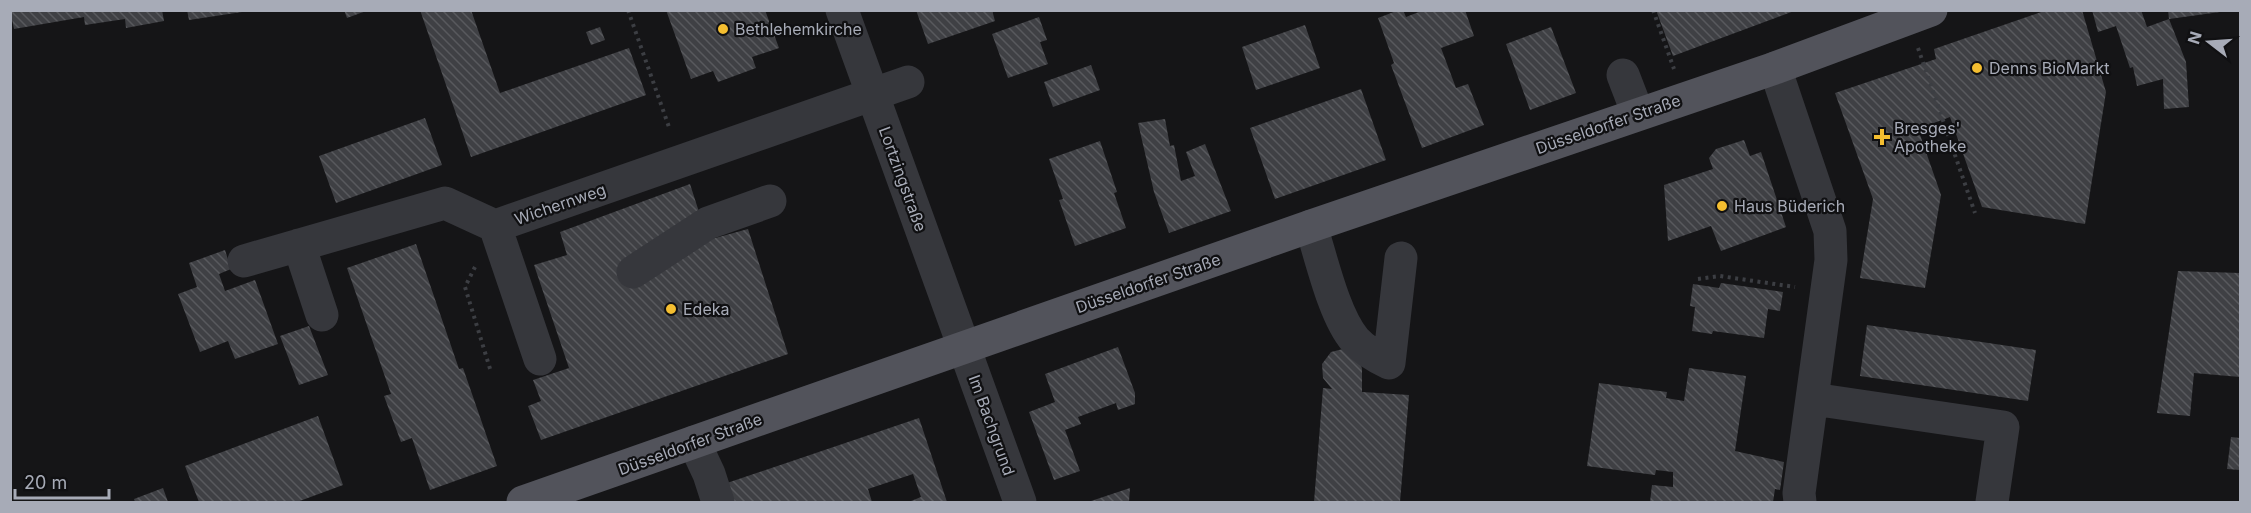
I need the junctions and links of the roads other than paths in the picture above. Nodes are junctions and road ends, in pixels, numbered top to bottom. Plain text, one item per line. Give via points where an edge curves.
1 (842, 10) edge
2 (1919, 15) edge
3 (1775, 68) junction
4 (1623, 75) dead end
5 (908, 82) dead end
6 (873, 94) junction
7 (1638, 114) junction
8 (770, 201) dead end
9 (495, 226) junction
10 (1311, 226) junction
11 (299, 245) junction
12 (1401, 258) dead end
13 (244, 261) dead end
14 (633, 272) dead end
15 (322, 315) dead end
16 (964, 347) junction
17 (540, 359) dead end
18 (1813, 399) junction
19 (694, 442) junction
20 (523, 502) edge
21 (718, 502) edge
22 (1020, 502) edge
23 (1800, 502) edge
24 (1992, 502) edge

1 - 6 street, Lortzingstraße
2 - 3 main road, Düsseldorfer Straße
3 - 7 main road, Düsseldorfer Straße
3 - 18 street via 1830,231 1832,267
4 - 7 street
5 - 6 street, Wichernweg
6 - 9 street, Wichernweg via 803,126 681,162
6 - 16 street, Lortzingstraße
7 - 10 main road, Düsseldorfer Straße
8 - 14 street via 708,223
9 - 11 street, Wichernweg via 445,203
9 - 17 street
10 - 12 street via 1334,299 1353,338 1389,363
10 - 16 main road, Düsseldorfer Straße
11 - 13 street, Wichernweg
11 - 15 street
16 - 19 main road, Düsseldorfer Straße
16 - 22 street, Im Bachgrund
18 - 23 street
18 - 24 street via 2003,427
19 - 20 main road, Düsseldorfer Straße
19 - 21 street

